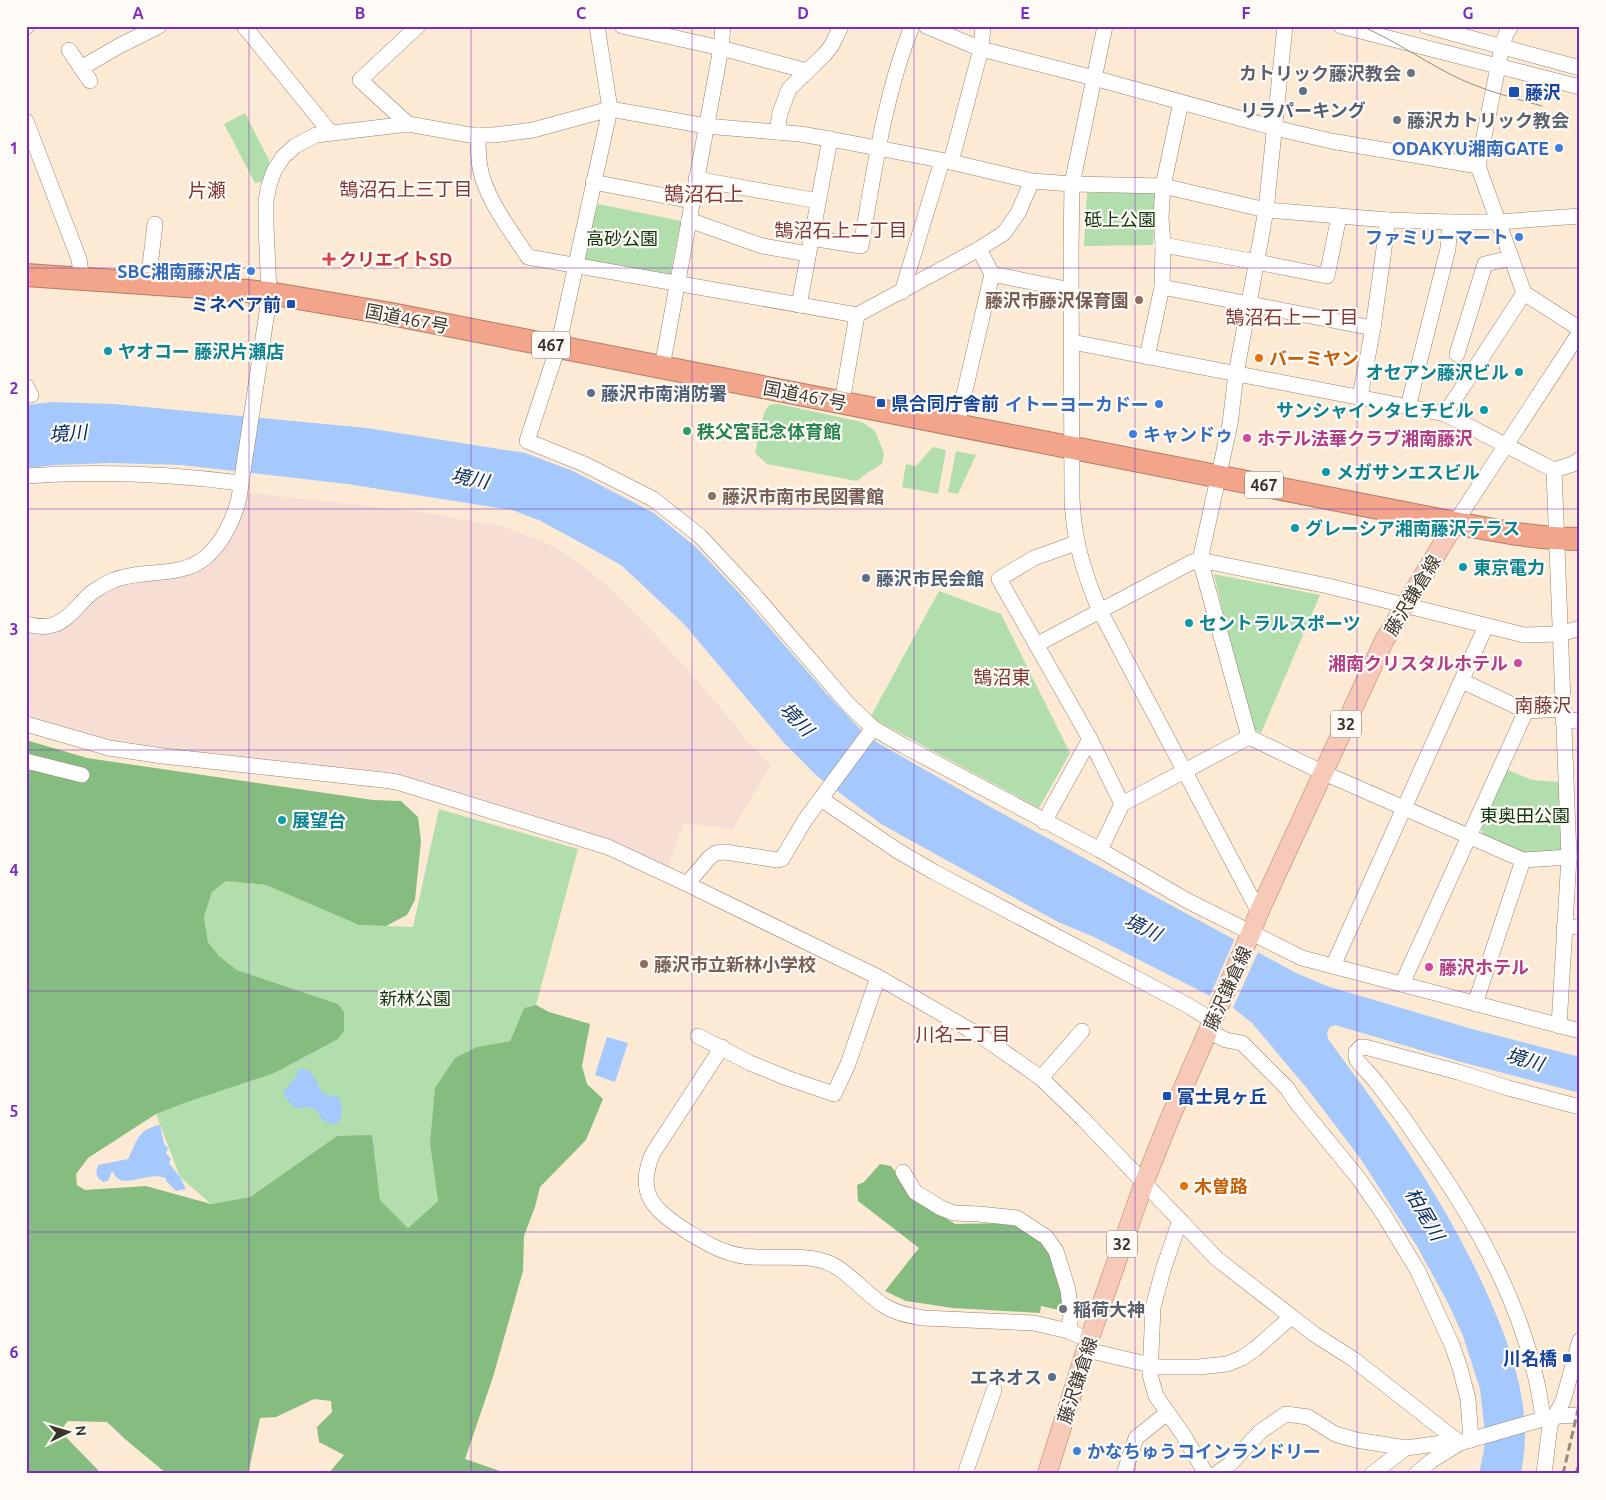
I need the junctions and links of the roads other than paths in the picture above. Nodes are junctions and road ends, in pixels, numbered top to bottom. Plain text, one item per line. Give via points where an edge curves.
1 (159, 26) edge
2 (244, 26) edge
3 (418, 26) edge
4 (597, 26) edge
5 (622, 26) edge
6 (723, 26) edge
7 (841, 26) edge
8 (912, 26) edge
9 (926, 26) edge
10 (983, 26) edge
11 (1105, 26) edge
12 (1285, 26) edge
13 (1341, 26) edge
14 (1426, 26) edge
15 (1511, 26) edge
16 (1502, 47) junction
17 (721, 48) junction
18 (981, 49) junction
19 (69, 50) dead end
20 (1498, 66) junction
21 (81, 68) junction
22 (1580, 68) edge
23 (807, 71) junction
24 (1094, 78) junction
25 (90, 81) dead end
26 (1580, 87) edge
27 (1181, 102) junction
28 (610, 109) junction
29 (26, 121) edge
30 (408, 124) junction
31 (706, 126) junction
32 (1275, 128) junction
33 (330, 132) junction
34 (777, 132) junction
35 (478, 135) junction
36 (830, 139) junction
37 (878, 148) junction
38 (946, 162) junction
39 (1478, 166) junction
40 (696, 179) junction
41 (1032, 181) junction
42 (593, 182) junction
43 (1072, 184) junction
44 (1163, 186) junction
45 (818, 201) junction
46 (692, 202) junction
47 (1266, 210) junction
48 (1339, 216) junction
49 (1580, 216) edge
50 (689, 220) junction
51 (1388, 220) junction
52 (1450, 222) junction
53 (1498, 222) junction
54 (155, 224) dead end
55 (811, 238) junction
56 (1163, 245) junction
57 (979, 249) junction
58 (808, 254) junction
59 (1511, 258) junction
60 (1257, 262) junction
61 (575, 266) junction
62 (992, 274) junction
63 (26, 275) edge
64 (82, 280) junction
65 (148, 284) junction
66 (677, 284) junction
67 (1162, 287) junction
68 (1071, 290) junction
69 (902, 292) junction
70 (269, 293) junction
71 (1524, 293) junction
72 (1249, 304) junction
73 (799, 305) junction
74 (857, 315) junction
75 (1372, 328) junction
76 (1580, 331) edge
77 (1072, 342) junction
78 (558, 347) junction
79 (1457, 354) dead end
80 (1147, 357) junction
81 (662, 367) junction
82 (1236, 374) junction
83 (1360, 398) junction
84 (842, 402) junction
85 (1408, 407) junction
86 (1445, 414) junction
87 (957, 425) junction
88 (1506, 445) junction
89 (1072, 447) junction
90 (1580, 459) edge
91 (1554, 470) junction
92 (26, 476) edge
93 (1219, 476) junction
94 (241, 486) junction
95 (1455, 523) junction
96 (1558, 539) junction
97 (1580, 539) edge
98 (1076, 544) junction
99 (1200, 560) junction
100 (1405, 605) junction
101 (1100, 612) junction
102 (26, 624) edge
103 (1486, 626) junction
104 (1580, 628) edge
105 (1560, 634) junction
106 (1036, 645) junction
107 (1462, 681) junction
108 (1526, 711) junction
109 (1563, 715) junction
110 (1580, 720) edge
111 (26, 724) edge
112 (873, 728) junction
113 (1249, 737) junction
114 (1090, 739) junction
115 (26, 761) edge
116 (1185, 772) junction
117 (1324, 772) junction
118 (82, 775) dead end
119 (1573, 794) edge
120 (821, 799) junction
121 (1122, 804) junction
122 (1405, 808) junction
123 (1044, 822) junction
124 (1470, 836) junction
125 (1100, 850) junction
126 (1568, 857) junction
127 (1523, 860) junction
128 (688, 884) junction
129 (1259, 912) junction
130 (1564, 927) junction
131 (1580, 927) edge
132 (1250, 935) junction
133 (1333, 966) junction
134 (878, 977) junction
135 (1402, 984) junction
136 (1475, 1004) junction
137 (1211, 1024) junction
138 (1559, 1026) junction
139 (1082, 1031) dead end
140 (1580, 1031) edge
141 (698, 1036) dead end
142 (722, 1047) junction
143 (1041, 1078) junction
144 (1580, 1107) edge
145 (903, 1172) dead end
146 (1144, 1183) junction
147 (1180, 1220) junction
148 (1291, 1317) junction
149 (1068, 1331) junction
150 (1580, 1340) edge
151 (1088, 1345) junction
152 (1150, 1365) junction
153 (994, 1390) dead end
154 (1167, 1413) junction
155 (1580, 1415) edge
156 (1545, 1419) junction
157 (1466, 1441) junction
158 (1406, 1448) junction
159 (967, 1474) edge
160 (1047, 1474) edge
161 (1124, 1474) edge
162 (1206, 1474) edge
163 (1216, 1474) edge
164 (1372, 1474) edge
165 (1416, 1474) edge
166 (1544, 1474) edge

1 - 21 street
2 - 33 street
3 - 30 street via 360,80
4 - 28 street
5 - 17 street
6 - 17 street
7 - 23 street via 832,45
8 - 37 street via 902,52
9 - 18 street
10 - 18 street
11 - 24 street
12 - 32 street
13 - 20 street
14 - 16 street
15 - 16 street
16 - 20 street
16 - 22 street
17 - 23 street
17 - 31 street
18 - 24 street
18 - 38 street
19 - 21 street
20 - 26 street
20 - 39 street
21 - 25 street
23 - 34 street via 789,89
24 - 27 street
24 - 43 street
27 - 32 street
27 - 44 street
28 - 31 street
28 - 35 street via 533,130
28 - 42 street
29 - 64 street via 79,259
30 - 33 street
30 - 35 street
31 - 34 street
31 - 40 street
32 - 39 street via 1330,141
32 - 47 street
33 - 70 street via 295,146 274,171 269,185 266,217
34 - 36 street
35 - 61 street via 480,168 488,190 528,258
36 - 37 street
36 - 45 street
37 - 38 street
37 - 55 street via 860,246
38 - 41 street
38 - 69 street
39 - 53 street
40 - 45 street
40 - 46 street
41 - 43 street
41 - 57 street via 1011,225
42 - 46 street
42 - 61 street
43 - 44 street
43 - 68 street
44 - 47 street
44 - 56 street
45 - 55 street
46 - 50 street
47 - 48 street
47 - 60 street
48 - 51 street
48 - 60 street via 1327,276
49 - 53 street
50 - 58 street via 762,246
50 - 66 street
51 - 52 street
51 - 75 street
52 - 53 street
52 - 85 street via 1448,249
53 - 59 street
54 - 65 street
55 - 58 street
56 - 60 street
56 - 67 street
57 - 62 street
57 - 69 street
58 - 73 street
59 - 71 street
59 - 79 street via 1485,264
60 - 72 street
61 - 66 street
61 - 78 street
62 - 68 street
62 - 87 street
63 - 64 highway, 国道467号 / 467
64 - 65 highway, 国道467号 / 467
65 - 70 highway, 国道467号 / 467
66 - 73 street
66 - 81 street
67 - 72 street
67 - 80 street
68 - 77 street
69 - 74 street
70 - 78 highway, 国道467号 / 467
70 - 94 street
71 - 76 street
71 - 86 street
72 - 75 street
72 - 82 street
73 - 74 street
74 - 84 street
75 - 83 street
76 - 88 street
77 - 80 street
77 - 89 street
78 - 81 highway, 国道467号 / 467
78 - 112 street via 527,441 584,464 653,499 700,536 848,704
80 - 82 street
81 - 84 highway, 国道467号 / 467
82 - 83 street
82 - 93 street
83 - 85 street
84 - 87 highway, 国道467号 / 467
85 - 86 street
86 - 88 street
87 - 89 highway, 国道467号 / 467
88 - 91 street
88 - 95 street
89 - 93 highway, 国道467号 / 467
89 - 98 street via 1072,518
90 - 91 street
91 - 96 street
92 - 94 street via 175,475
93 - 95 highway, 国道467号 / 467
93 - 99 street
94 - 102 street via 228,528 206,558 181,570 116,580 93,591 53,626
95 - 96 highway, 国道467号 / 467
95 - 100 main road, 藤沢鎌倉線 / 32
96 - 97 highway, 国道467号 / 467
96 - 105 street
98 - 101 street
98 - 106 street via 1034,558 999,580
99 - 100 street
99 - 101 street
99 - 113 street
100 - 103 street
100 - 117 main road, 藤沢鎌倉線 / 32 via 1380,649
101 - 106 street
101 - 116 street
103 - 105 street via 1524,635
103 - 107 street
104 - 105 street
105 - 109 street
106 - 114 street
107 - 108 street
107 - 122 street
108 - 109 street
108 - 124 street
109 - 110 street
109 - 119 street
111 - 128 street via 109,748 396,782 608,847
112 - 120 street
112 - 123 street
113 - 116 street
113 - 117 street
114 - 121 street
114 - 123 street
115 - 118 street
116 - 121 street
116 - 129 street
117 - 122 street
117 - 129 main road, 藤沢鎌倉線 / 32
119 - 126 street
120 - 128 street via 782,859 716,853
120 - 137 street via 934,872 1187,1005
121 - 125 street
122 - 124 street
122 - 133 street
123 - 125 street
124 - 127 street
124 - 135 street
125 - 132 street
126 - 127 street
126 - 130 street
127 - 136 street
128 - 134 street
129 - 132 main road, 藤沢鎌倉線 / 32
130 - 131 street
130 - 138 street
132 - 133 street via 1302,958
132 - 137 main road, 藤沢鎌倉線 / 32
133 - 135 street
134 - 142 street via 848,1064 834,1094 750,1063
134 - 143 street via 984,1038
135 - 136 street
136 - 138 street
137 - 146 main road, 藤沢鎌倉線 / 32
137 - 157 street via 1226,1040 1242,1044 1287,1088 1384,1215 1418,1271 1452,1345 1468,1399
138 - 140 street
139 - 143 street
141 - 142 street
142 - 149 street via 649,1163 646,1179 649,1194 666,1217 708,1245 736,1255 825,1261 884,1306 906,1315 1034,1323
143 - 146 street
144 - 156 street via 1365,1046 1356,1052 1358,1061 1430,1155 1497,1272 1528,1346
145 - 149 street via 915,1192 941,1208 954,1213 1017,1218 1046,1237 1056,1251 1068,1290 1071,1316
146 - 147 street
146 - 151 main road, 藤沢鎌倉線 / 32
147 - 148 street via 1217,1259
147 - 152 street via 1153,1308
148 - 152 street via 1235,1362 1199,1367
148 - 157 street
149 - 151 street
150 - 156 street via 1563,1401
151 - 152 street
151 - 160 main road, 藤沢鎌倉線 / 32
152 - 154 street via 1156,1396
153 - 159 street
154 - 161 street via 1136,1438
154 - 162 street
155 - 156 street
156 - 157 street
156 - 166 street via 1550,1425
157 - 158 street
157 - 165 street
158 - 163 street via 1356,1440 1335,1434 1308,1417 1286,1414 1261,1431
158 - 164 street

